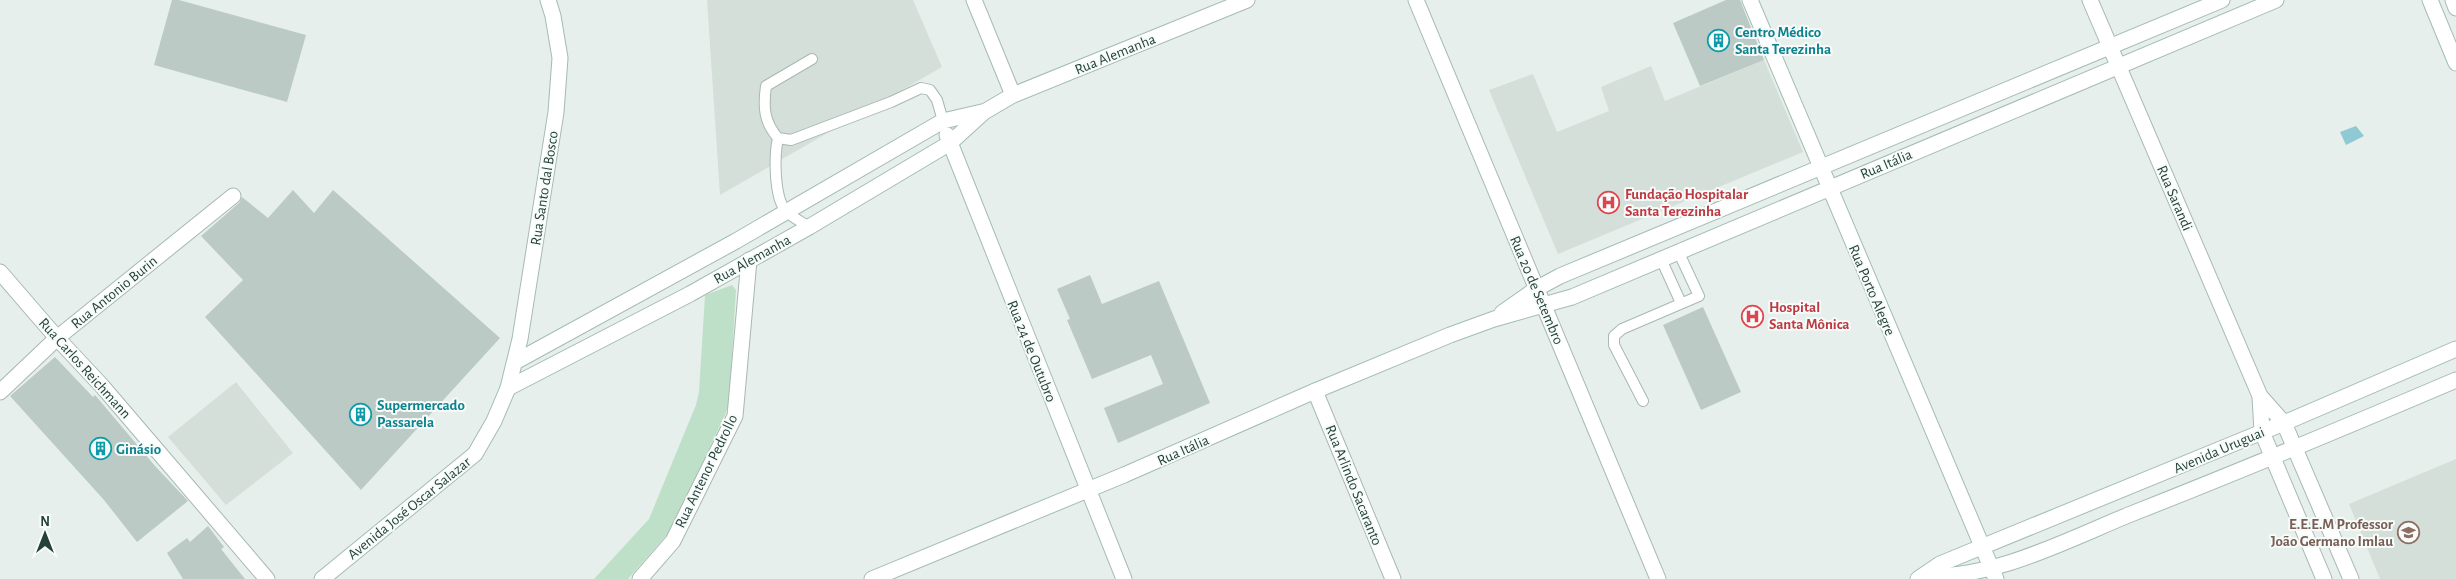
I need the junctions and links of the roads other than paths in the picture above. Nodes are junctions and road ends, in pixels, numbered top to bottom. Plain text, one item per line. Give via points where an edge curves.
1 (548, 0) edge
2 (974, 0) edge
3 (1248, 0) edge
4 (1416, 0) edge
5 (1750, 0) edge
6 (2090, 0) edge
7 (2222, 0) edge
8 (2276, 0) edge
9 (2430, 0) edge
10 (2453, 0) edge
11 (2456, 8) edge
12 (2110, 47) junction
13 (812, 59) dead end
14 (2456, 63) edge
15 (2119, 66) junction
16 (1013, 95) junction
17 (984, 112) junction
18 (943, 121) junction
19 (778, 138) junction
20 (950, 143) junction
21 (1821, 167) junction
22 (1829, 188) junction
23 (233, 196) dead end
24 (786, 211) junction
25 (809, 227) junction
26 (1678, 252) junction
27 (1661, 259) junction
28 (749, 260) junction
29 (0, 272) edge
30 (1536, 289) junction
31 (1681, 303) junction
32 (1544, 306) junction
33 (1494, 319) junction
34 (57, 338) junction
35 (2456, 349) edge
36 (512, 376) junction
37 (2456, 380) edge
38 (1315, 391) junction
39 (0, 392) edge
40 (2260, 396) junction
41 (1642, 401) dead end
42 (2284, 423) junction
43 (2262, 432) junction
44 (2296, 449) junction
45 (2272, 458) junction
46 (2154, 477) junction
47 (1088, 490) junction
48 (2166, 500) junction
49 (1981, 548) junction
50 (1993, 573) edge
51 (1922, 577) edge
52 (267, 579) edge
53 (322, 579) edge
54 (640, 579) edge
55 (872, 579) edge
56 (1124, 579) edge
57 (1393, 579) edge
58 (1658, 579) edge
59 (2324, 579) edge
60 (2351, 579) edge

1 - 36 main road, Rua Santo dal Bosco via 554,16 560,58 556,112
2 - 16 main road
3 - 16 main road, Rua Alemanha
4 - 30 main road, Rua 20 de Setembro
5 - 21 main road, Rua Porto Alegre
6 - 12 main road, Rua Sarandi
7 - 12 main road, Rua Itália
8 - 15 main road, Rua Itália
9 - 14 main road
10 - 11 main road
12 - 15 main road, Rua Sarandi
12 - 21 main road, Rua Itália
13 - 19 lane via 766,86 764,101 768,127
15 - 22 main road, Rua Itália
15 - 40 main road, Rua Sarandi
16 - 17 main road, Rua Alemanha
17 - 18 main road, Rua Alemanha
17 - 20 main road, Rua Alemanha
18 - 19 lane via 937,100 930,90 921,88 791,140
18 - 20 main road, Rua 24 de Outubro
18 - 24 main road, Rua Alemanha
19 - 24 lane via 778,198
20 - 25 main road, Rua Alemanha
20 - 47 main road, Rua 24 de Outubro
21 - 22 main road, Rua Porto Alegre
21 - 30 main road, Rua Itália via 1560,276
22 - 26 main road, Rua Itália
22 - 49 main road, Rua Porto Alegre
23 - 34 main road, Rua Antonio Burin
24 - 25 lane
24 - 36 main road, Rua Alemanha
25 - 28 main road, Rua Alemanha
26 - 27 main road, Rua Itália
26 - 31 lane via 1699,296
27 - 31 lane
27 - 32 main road, Rua Itália
28 - 36 main road, Rua Alemanha via 690,294
28 - 54 main road, Rua Antenor Pedrollo via 735,416 673,541
29 - 34 main road, Rua Carlos Reichmann
30 - 32 main road, Rua 20 de Setembro
30 - 33 main road, Rua Itália
31 - 41 lane via 1622,328 1614,336 1614,345
32 - 33 main road, Rua Itália
32 - 58 main road, Rua 20 de Setembro
33 - 38 main road, Rua Itália
34 - 39 main road, Rua Antonio Burin
34 - 52 main road, Rua Carlos Reichmann
35 - 42 main road, Avenida Uruguai
36 - 53 main road, Avenida José Oscar Salazar via 494,421 475,454
37 - 44 main road, Avenida Uruguai
38 - 47 main road, Rua Itália
38 - 57 main road, Rua Arlindo Sacaranto
40 - 42 main road, Rua Sarandi
40 - 43 main road, Rua Sarandi
42 - 43 main road, Avenida Uruguai
42 - 44 main road, Rua Sarandi
43 - 45 main road, Rua Sarandi
43 - 46 main road, Avenida Uruguai
44 - 45 main road, Avenida Uruguai
44 - 60 main road, Rua Sarandi
45 - 48 main road, Avenida Uruguai
45 - 59 main road, Rua Sarandi
46 - 48 main road
46 - 49 main road, Avenida Uruguai
47 - 55 main road, Rua Itália
47 - 56 main road, Rua 24 de Outubro
48 - 50 main road, Avenida Uruguai via 2028,555
49 - 50 main road, Rua Porto Alegre
49 - 51 main road, Avenida Uruguai via 1940,564
50 - 51 main road, Avenida Uruguai

